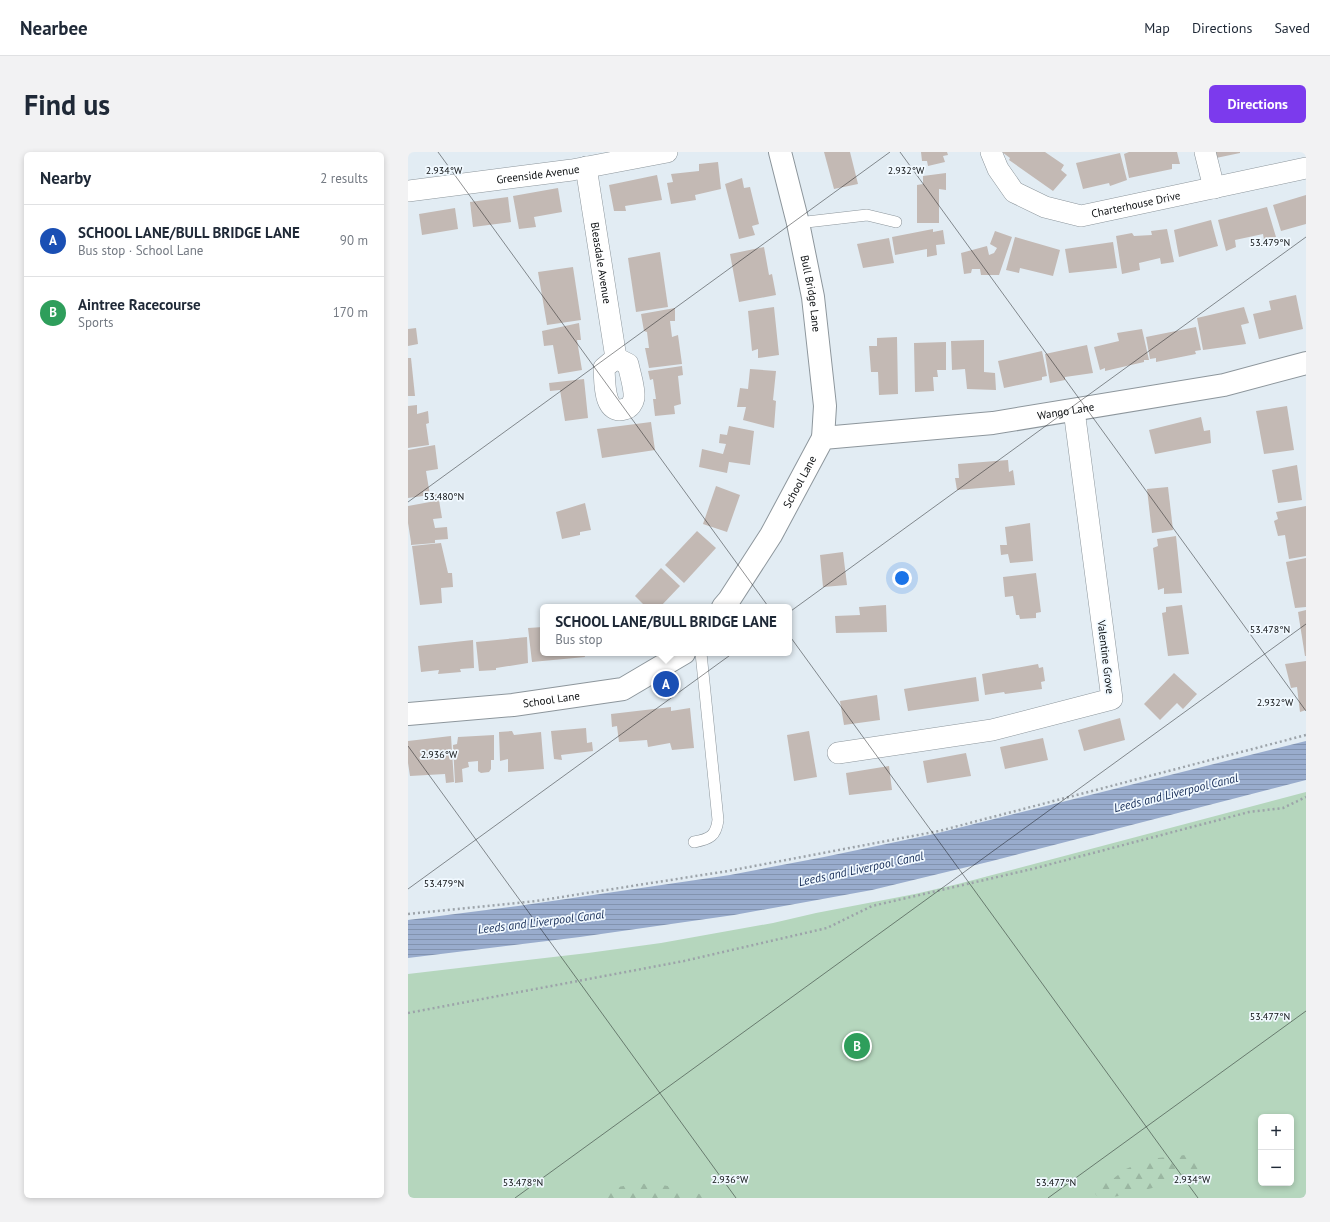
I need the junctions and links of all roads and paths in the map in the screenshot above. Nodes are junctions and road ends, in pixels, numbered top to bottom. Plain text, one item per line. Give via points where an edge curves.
1 (667, 152) edge
2 (780, 152) edge
3 (991, 152) edge
4 (1206, 152) edge
5 (576, 163) edge
6 (1306, 168) edge
7 (1214, 188) junction
8 (408, 191) edge
9 (896, 222) dead end
10 (798, 223) junction
11 (616, 358) dead end
12 (1306, 364) edge
13 (1074, 410) junction
14 (823, 438) junction
15 (726, 604) edge
16 (679, 656) edge
17 (701, 656) edge
18 (408, 710) edge
19 (408, 714) edge
20 (1306, 735) edge
21 (838, 753) dead end
22 (1306, 797) edge
23 (694, 842) dead end
24 (408, 914) edge
25 (408, 1013) edge

1 - 5 street, Greenside Avenue
2 - 10 main road, Bull Bridge Lane
3 - 7 street, Charterhouse Drive via 998,169 1014,192 1045,207 1081,216
4 - 7 street
5 - 8 street, Greenside Avenue
5 - 11 street, Bleasdale Avenue
6 - 7 street, Charterhouse Drive
9 - 10 lane via 867,215
10 - 14 main road, Bull Bridge Lane via 813,297 818,338 825,406
12 - 13 main road, Wango Lane via 1224,385
13 - 14 main road, Wango Lane via 993,424
13 - 21 street, Valentine Grove via 1112,699 992,730
14 - 15 main road, School Lane via 771,535
16 - 19 main road, School Lane via 623,689 513,705
17 - 23 lane via 718,820 716,830 711,836
18 - 19 street
20 - 24 path via 939,831 728,871 536,901
22 - 25 path via 1283,808 1249,812 1032,869 872,906 827,928 684,961

